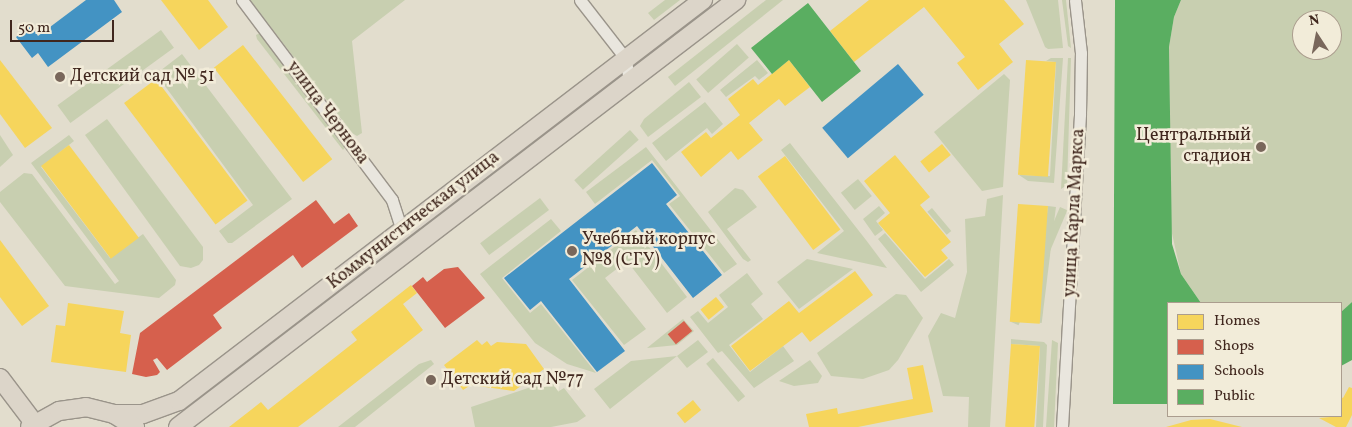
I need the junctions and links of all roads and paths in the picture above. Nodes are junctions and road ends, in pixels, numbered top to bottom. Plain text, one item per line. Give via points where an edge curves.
1 (242, 0) edge
2 (580, 0) edge
3 (703, 0) edge
4 (736, 0) edge
5 (1075, 0) edge
6 (626, 59) junction
7 (628, 83) junction
8 (402, 230) junction
9 (0, 378) edge
10 (114, 414) junction
11 (32, 425) edge
12 (135, 427) edge
13 (178, 427) edge
14 (1062, 427) edge

1 - 8 street, улица Чернова via 392,200
2 - 6 street
3 - 6 main road, Коммунистическая улица
4 - 7 main road, Коммунистическая улица
5 - 14 street, улица Карла Маркса via 1081,54 1080,114
6 - 7 street
6 - 8 main road, Коммунистическая улица
7 - 13 main road, Коммунистическая улица
8 - 10 main road, Коммунистическая улица via 179,401 143,414
9 - 11 main road
10 - 11 main road via 86,407 72,408
10 - 12 main road

